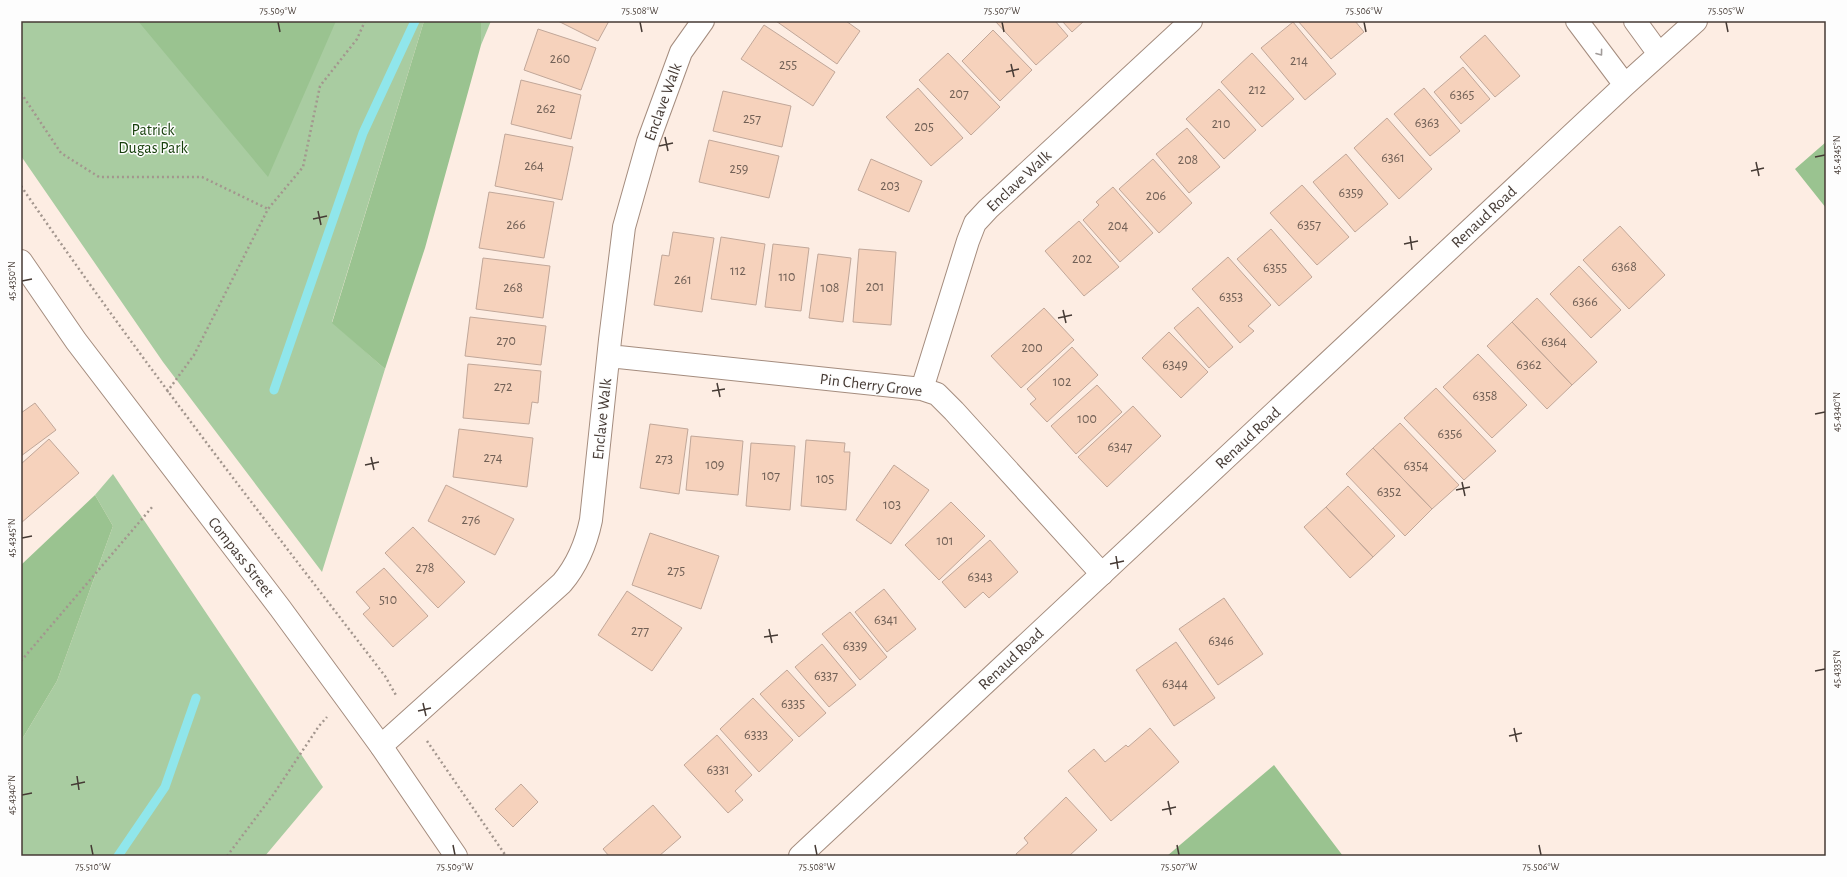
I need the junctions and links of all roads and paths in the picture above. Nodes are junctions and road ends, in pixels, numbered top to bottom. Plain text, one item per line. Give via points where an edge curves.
1 (365, 21) edge
2 (703, 21) edge
3 (1191, 21) edge
4 (1577, 21) edge
5 (1635, 21) edge
6 (1696, 21) edge
7 (1659, 54) junction
8 (1625, 85) junction
9 (21, 93) edge
10 (21, 186) edge
11 (268, 209) junction
12 (21, 261) edge
13 (609, 356) junction
14 (922, 389) junction
15 (167, 392) junction
16 (153, 506) dead end
17 (1102, 574) junction
18 (21, 661) edge
19 (346, 698) junction
20 (412, 719) junction
21 (381, 746) junction
22 (227, 856) edge
23 (456, 856) edge
24 (506, 856) edge
25 (800, 856) edge

1 - 11 path via 357,39 320,86 303,167
2 - 13 street, Enclave Walk via 681,52 648,142 624,227
3 - 14 street, Enclave Walk via 975,223
4 -> 8 street
5 - 7 street
6 - 7 street, Renaud Road
7 - 8 street, Renaud Road
8 - 17 street, Renaud Road
9 - 11 path via 61,153 99,177 202,177
10 - 15 path
11 - 15 path via 194,356
12 - 19 street, Compass Street via 76,340
13 - 14 street, Pin Cherry Grove
13 - 20 street, Enclave Walk via 591,520 587,538 572,570 562,583
14 - 17 street, Pin Cherry Grove via 937,394 954,411
15 - 20 path via 385,676
16 - 18 path
17 - 25 street, Renaud Road
19 - 21 street, Compass Street
19 - 22 path via 319,726 273,795
20 - 21 street, Enclave Walk
20 - 24 path
21 - 23 street, Compass Street

